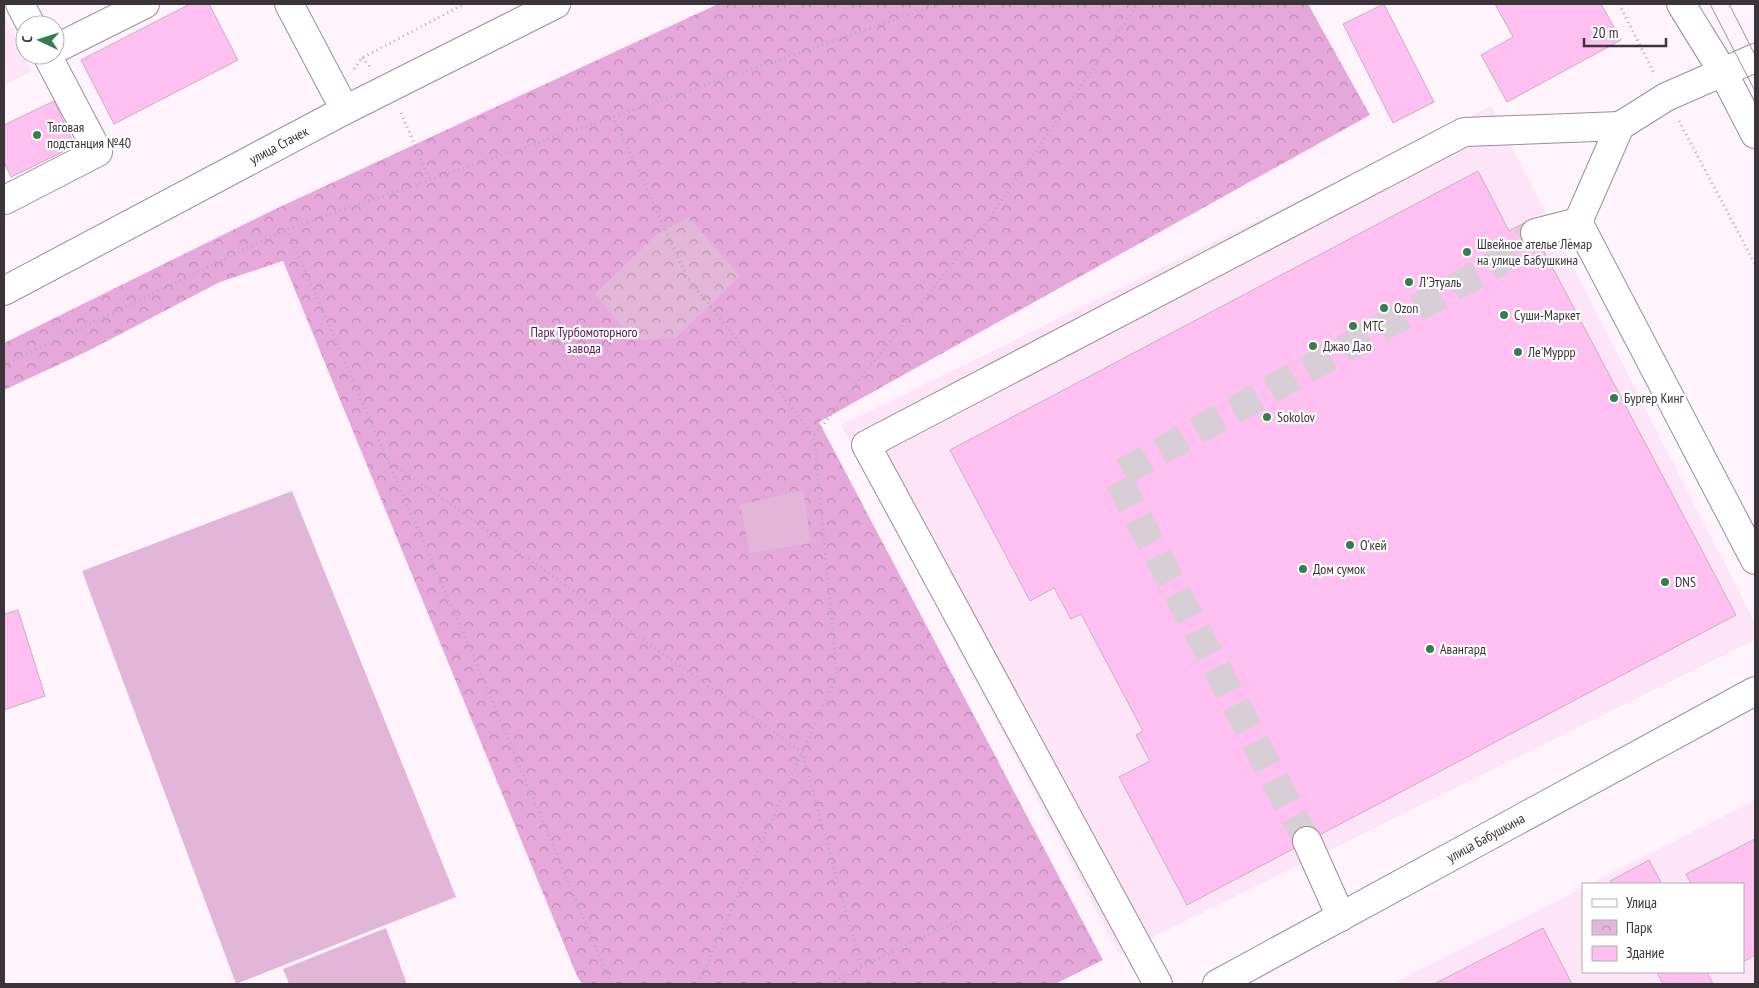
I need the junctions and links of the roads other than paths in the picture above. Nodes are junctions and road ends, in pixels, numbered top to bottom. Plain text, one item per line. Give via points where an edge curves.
1 (145, 4) edge
2 (289, 4) edge
3 (556, 4) edge
4 (1681, 4) edge
5 (65, 44) edge
6 (1755, 58) edge
7 (52, 65) edge
8 (1723, 72) junction
9 (345, 110) junction
10 (1620, 126) junction
11 (1755, 134) edge
12 (5, 200) edge
13 (1578, 222) junction
14 (1534, 233) tunnel mouth
15 (4, 291) edge
16 (1755, 560) edge
17 (1755, 691) edge
18 (1307, 841) tunnel mouth
19 (1340, 917) junction
20 (1158, 984) edge
21 (1217, 984) edge

1 - 5 street
2 - 9 street
3 - 9 street, улица Стачек
4 - 8 street
6 - 8 street
7 - 12 street via 98,152
8 - 10 street via 1666,97
8 - 11 street
9 - 15 street, улица Стачек
10 - 13 street
10 - 20 street via 1464,132 866,445
13 - 14 street
13 - 16 street
17 - 19 street, улица Бабушкина
18 - 19 street
19 - 21 street, улица Бабушкина

